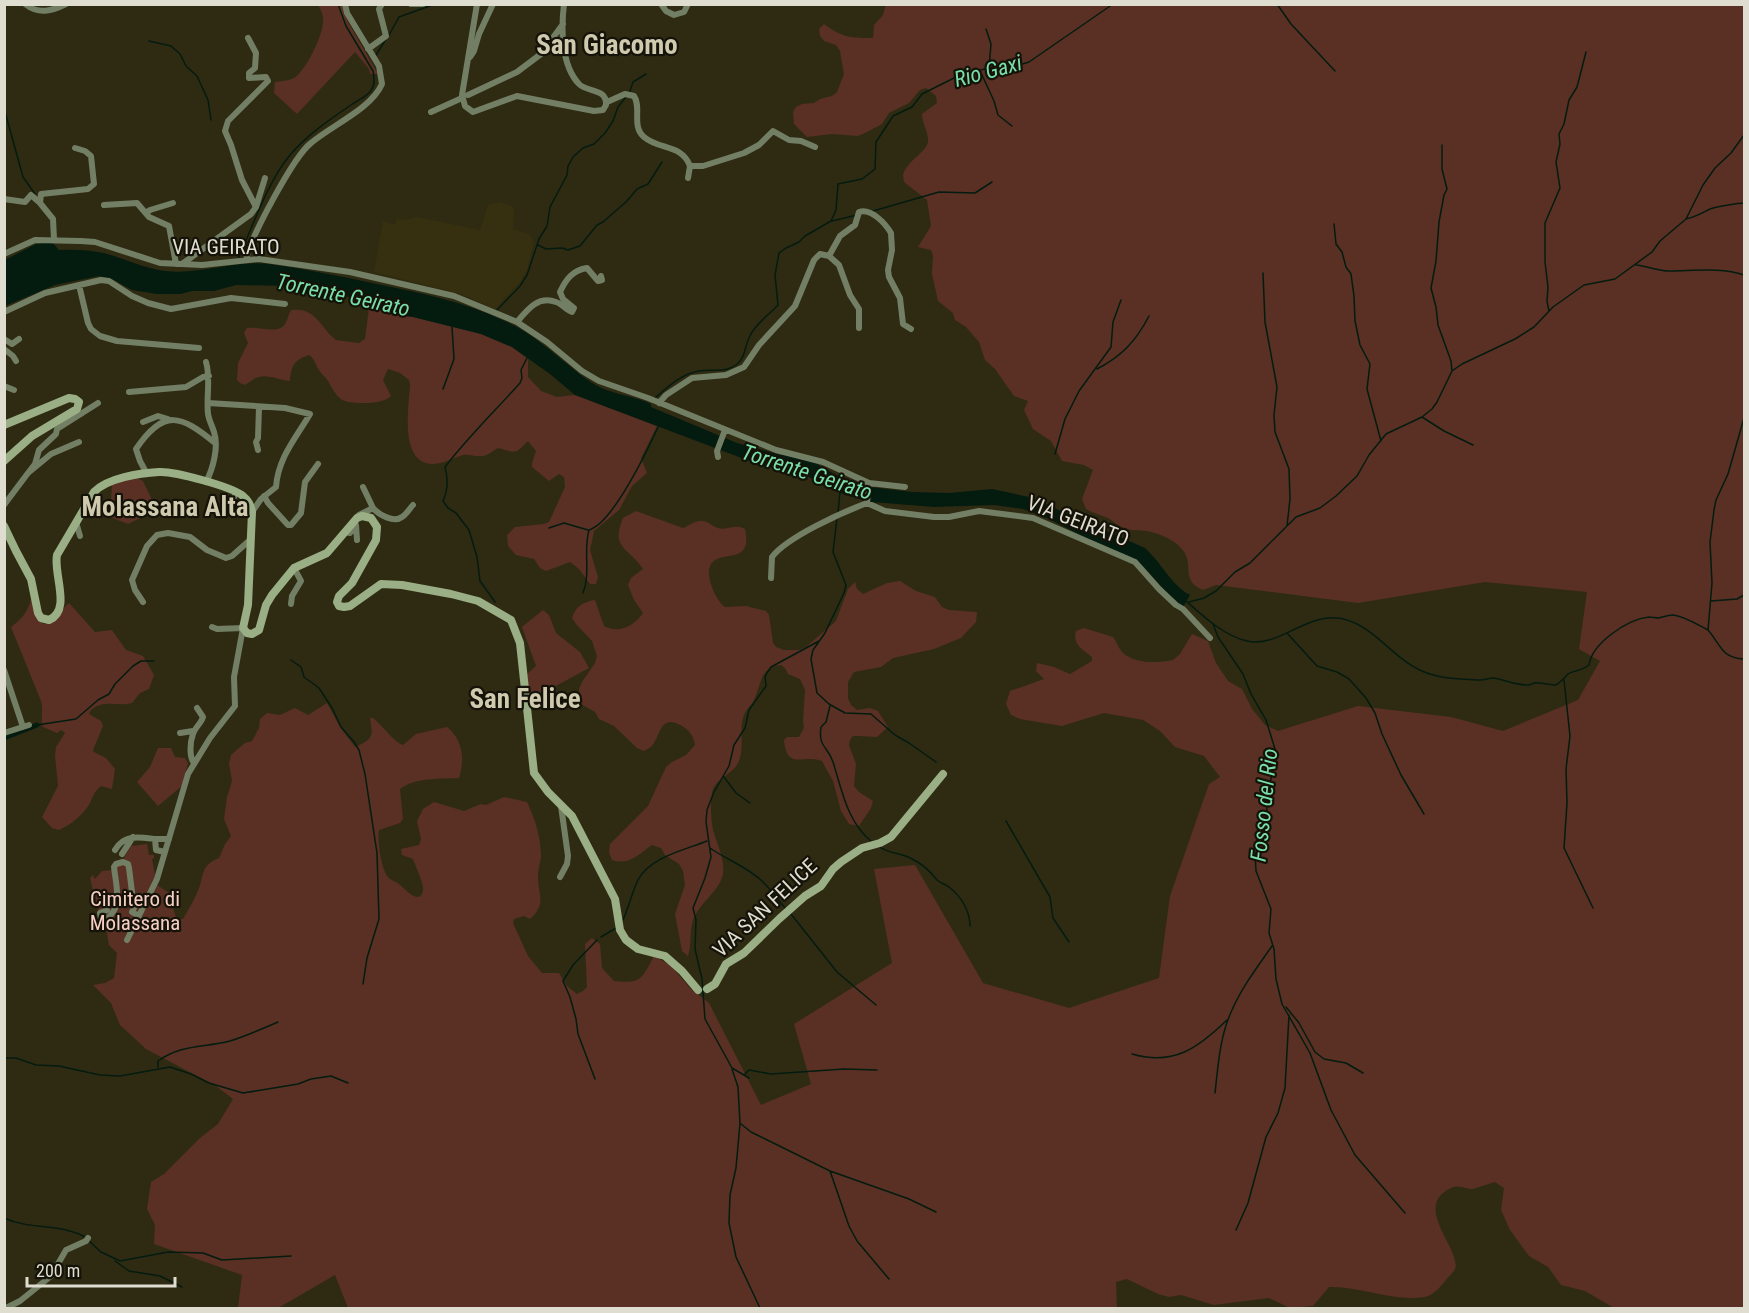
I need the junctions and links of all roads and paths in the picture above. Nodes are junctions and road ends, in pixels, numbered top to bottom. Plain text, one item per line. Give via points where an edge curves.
1 (25, 4) edge
2 (66, 4) edge
3 (345, 4) edge
4 (382, 4) edge
5 (411, 4) edge
6 (423, 4) edge
7 (477, 4) edge
8 (493, 4) edge
9 (564, 4) edge
10 (661, 4) edge
11 (688, 4) edge
12 (563, 24) junction
13 (248, 38) dead end
14 (368, 49) junction
15 (469, 57) junction
16 (465, 96) junction
17 (607, 102) junction
18 (431, 111) dead end
19 (815, 147) dead end
20 (75, 148) dead end
21 (690, 166) junction
22 (266, 178) dead end
23 (688, 178) dead end
24 (4, 199) edge
25 (173, 202) dead end
26 (40, 203) junction
27 (105, 205) dead end
28 (256, 207) junction
29 (146, 213) junction
30 (54, 239) junction
31 (4, 254) edge
32 (829, 256) junction
33 (245, 260) junction
34 (179, 264) junction
35 (602, 276) dead end
36 (79, 285) junction
37 (285, 304) dead end
38 (4, 312) edge
39 (517, 322) junction
40 (859, 328) dead end
41 (911, 329) dead end
42 (4, 339) edge
43 (19, 339) dead end
44 (199, 348) dead end
45 (4, 349) edge
46 (16, 361) dead end
47 (206, 362) dead end
48 (208, 376) junction
49 (4, 386) edge
50 (14, 390) dead end
51 (129, 392) dead end
52 (658, 402) junction
53 (98, 403) dead end
54 (208, 404) junction
55 (260, 407) junction
56 (169, 420) junction
57 (143, 422) dead end
58 (4, 425) edge
59 (724, 432) junction
60 (79, 442) dead end
61 (215, 443) junction
62 (258, 450) dead end
63 (718, 454) dead end
64 (4, 461) edge
65 (318, 464) dead end
66 (28, 473) junction
67 (147, 474) junction
68 (206, 482) junction
69 (869, 484) junction
70 (363, 486) dead end
71 (905, 487) dead end
72 (237, 492) junction
73 (264, 496) junction
74 (867, 502) junction
75 (4, 505) edge
76 (412, 505) dead end
77 (373, 508) junction
78 (227, 509) dead end
79 (252, 512) junction
80 (357, 518) junction
81 (76, 522) junction
82 (4, 526) edge
83 (345, 532) junction
84 (80, 536) dead end
85 (252, 539) junction
86 (357, 540) dead end
87 (294, 568) junction
88 (771, 578) dead end
89 (143, 602) dead end
90 (291, 604) dead end
91 (212, 627) dead end
92 (243, 628) junction
93 (1210, 638) dead end
94 (4, 670) edge
95 (197, 708) dead end
96 (193, 731) junction
97 (180, 733) dead end
98 (4, 734) edge
99 (194, 763) junction
100 (945, 771) dead end
101 (561, 805) junction
102 (134, 837) junction
103 (155, 839) junction
104 (169, 839) junction
105 (115, 850) dead end
106 (165, 852) junction
107 (122, 854) dead end
108 (560, 877) dead end
109 (107, 910) dead end
110 (138, 916) junction
111 (127, 940) dead end
112 (87, 1239) dead end
113 (6, 1308) edge

1 - 2 street via 45,12
3 - 14 street
4 - 14 street via 379,9 386,36
5 - 6 street
7 - 15 street
8 - 15 street
9 - 12 street
10 - 11 street via 674,15 684,12
12 - 16 street via 541,54 517,72
12 - 17 street via 569,68 578,83 602,93
13 - 28 street via 256,53 255,68 249,78 266,77 268,81 228,121 225,131
14 - 33 street via 380,69 380,89 298,157
15 - 16 street
16 - 17 street via 465,106 473,112 517,96 596,111
16 - 18 street
17 - 21 street via 620,95 634,96 640,133 680,152
19 - 21 street via 773,132 744,153 703,166
20 - 26 street via 91,156 94,185 75,191 42,193
21 - 23 street
22 - 28 street
24 - 26 street via 25,202 31,195
25 - 29 street
26 - 30 street via 53,219
27 - 29 street via 136,203
28 - 34 street
29 - 34 street via 169,226
30 - 31 street, VIA GEIRATO via 27,242
30 - 34 street, VIA GEIRATO via 95,243 160,263
32 - 40 street via 839,265 859,309
32 - 41 street via 840,236 855,225 859,212 866,211 877,218 891,233 889,277 900,298 903,324
32 - 52 street via 815,257 795,306 744,367 732,374 692,378
33 - 34 street, VIA GEIRATO
33 - 39 street, VIA GEIRATO via 259,259 411,285 466,300
35 - 39 street via 603,280 598,281 587,268 569,276 560,292 573,307 572,312 555,302 540,300
36 - 37 street via 106,280 132,296 171,309 231,297
36 - 38 street via 45,293
36 - 44 street via 88,323 100,336
39 - 52 street, VIA GEIRATO via 592,378
42 - 43 street via 12,344
45 - 46 street
47 - 48 street
48 - 51 street via 187,386
48 - 54 street
49 - 50 street
52 - 59 street, VIA GEIRATO
53 - 66 street via 57,429 39,450
54 - 55 street
54 - 61 street
55 - 62 street
55 - 73 street via 310,414 279,468 276,487
56 - 57 street via 158,416
56 - 61 street via 186,423
56 - 67 street via 157,425 136,449
58 - 64 street via 69,398 79,404
59 - 63 street
59 - 69 street, VIA GEIRATO via 823,462
60 - 66 street via 51,454
61 - 68 street
65 - 73 street via 305,482 300,513 291,525
66 - 75 street
67 - 68 street via 167,473
67 - 81 street via 113,480 99,487
68 - 72 street
69 - 71 street, VIA GEIRATO
69 - 74 street
70 - 77 street
72 - 78 street
72 - 79 street
73 - 79 street
74 - 88 street via 799,535 776,552 771,560
74 - 93 street, VIA GEIRATO via 885,511 934,517 979,511 1033,518 1135,562
76 - 77 street via 399,519
77 - 80 street
79 - 85 street
80 - 83 street
80 - 101 street, VIA SAN FELICE via 373,519 377,536 352,583 338,597 340,607 350,606 381,584 402,585 478,601 511,620 520,643 534,773
81 - 82 street via 56,558 60,609 54,618 46,620 38,613 31,579
81 - 84 street
83 - 86 street via 350,533 357,526
83 - 87 street via 327,553
85 - 89 street via 226,558 190,537 157,535 147,546 132,580
85 - 92 street
87 - 90 street via 301,581
87 - 92 street via 266,605 258,632 249,634
91 - 92 street
92 - 99 street via 234,677 235,705
94 - 98 street via 26,726
95 - 96 street via 201,724
96 - 97 street
96 - 99 street
99 - 104 street
100 - 101 street, VIA SAN FELICE via 891,837 854,852 841,862 821,886 726,964 716,984 703,989 665,956 632,946 622,935 615,899 572,816
101 - 108 street via 568,856
102 - 103 street
102 - 105 street via 122,840
102 - 107 street
103 - 104 street
103 - 106 street via 156,850
104 - 106 street
106 - 110 street
109 - 110 street via 100,913 101,919 106,920 118,903 114,867 123,862 129,868 132,912
110 - 111 street
112 - 113 street via 68,1248 51,1276

